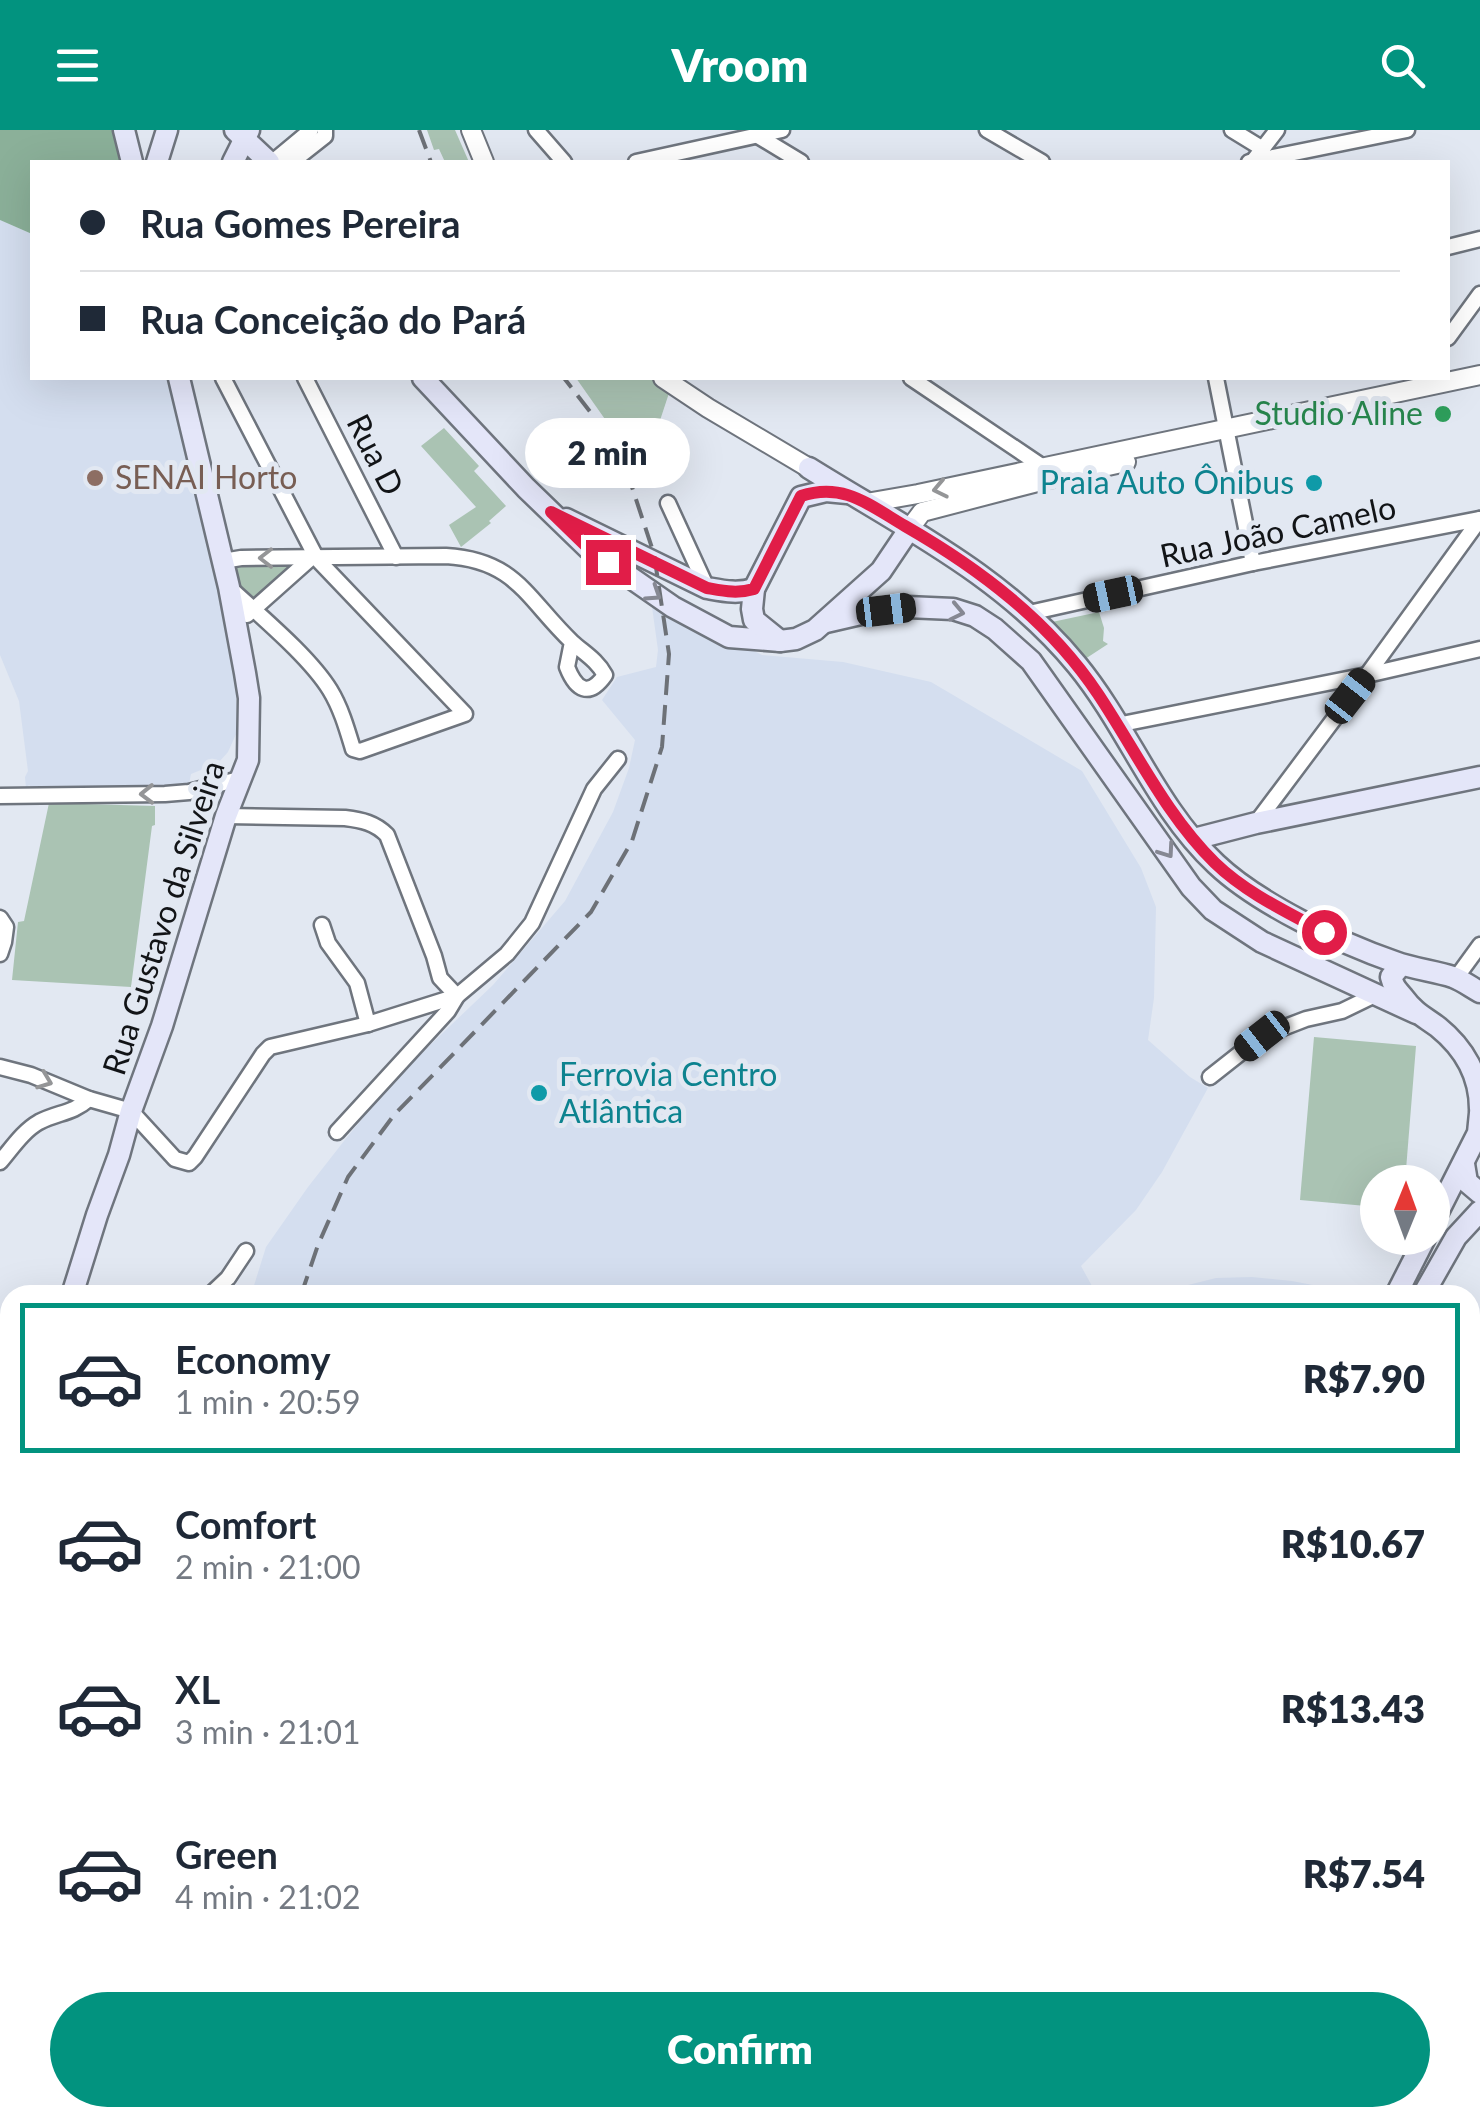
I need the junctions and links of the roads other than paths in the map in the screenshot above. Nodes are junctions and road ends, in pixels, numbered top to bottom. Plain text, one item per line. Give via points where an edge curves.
1 (124, 130) edge
2 (166, 130) edge
3 (311, 130) edge
4 (326, 130) edge
5 (471, 130) edge
6 (536, 130) edge
7 (782, 130) edge
8 (987, 130) edge
9 (1232, 130) edge
10 (1277, 130) edge
11 (1407, 130) edge
12 (248, 132) edge
13 (758, 136) junction
14 (1254, 159) edge
15 (132, 160) edge
16 (158, 160) edge
17 (235, 160) edge
18 (276, 160) edge
19 (280, 160) edge
20 (282, 160) edge
21 (483, 160) edge
22 (562, 160) edge
23 (645, 160) edge
24 (798, 160) edge
25 (1039, 160) edge
26 (1480, 239) edge
27 (1450, 246) edge
28 (1480, 294) edge
29 (1450, 335) edge
30 (1450, 369) edge
31 (1475, 379) edge
32 (179, 380) edge
33 (224, 380) edge
34 (306, 380) edge
35 (426, 380) edge
36 (667, 380) edge
37 (914, 380) edge
38 (1216, 380) edge
39 (1412, 387) edge
40 (1228, 434) junction
41 (802, 463) junction
42 (1047, 473) junction
43 (801, 496) junction
44 (857, 498) junction
45 (668, 504) dead end
46 (551, 512) junction
47 (1480, 518) edge
48 (910, 528) junction
49 (396, 558) junction
50 (314, 559) junction
51 (222, 561) junction
52 (1254, 564) junction
53 (229, 588) junction
54 (707, 588) junction
55 (754, 589) junction
56 (254, 610) junction
57 (1028, 613) junction
58 (826, 622) junction
59 (236, 626) junction
60 (780, 640) junction
61 (572, 642) dead end
62 (1480, 649) edge
63 (1367, 675) junction
64 (1117, 724) junction
65 (618, 759) dead end
66 (1480, 777) edge
67 (243, 778) junction
68 (0, 796) edge
69 (226, 816) junction
70 (1256, 823) junction
71 (1194, 839) junction
72 (0, 918) edge
73 (322, 925) dead end
74 (1480, 945) edge
75 (0, 954) edge
76 (1401, 964) junction
77 (1456, 978) junction
78 (1347, 983) junction
79 (1480, 992) edge
80 (1375, 995) junction
81 (458, 996) junction
82 (1352, 1006) junction
83 (1416, 1014) junction
84 (368, 1024) junction
85 (0, 1067) edge
86 (1210, 1077) dead end
87 (89, 1099) junction
88 (131, 1111) junction
89 (1480, 1111) edge
90 (337, 1132) dead end
91 (0, 1162) edge
92 (1464, 1164) junction
93 (1450, 1190) edge
94 (1480, 1193) edge
95 (1480, 1211) edge
96 (246, 1251) dead end
97 (1417, 1255) edge
98 (75, 1285) edge
99 (221, 1285) edge
100 (1401, 1285) edge
101 (1430, 1285) edge

1 - 15 main road
2 - 16 main road
3 - 19 street
4 - 20 street
5 - 21 street
6 - 22 street
7 - 13 street
8 - 25 street
9 - 14 street
10 - 14 street
11 - 14 street
12 - 17 main road
12 - 18 main road
13 - 23 street
13 - 24 street
26 - 27 street
28 - 29 street
30 - 31 street
31 - 39 street
32 - 51 main road, Rua Gustavo da Silveira
33 - 50 street
34 - 49 street, Rua D
35 - 46 main road
36 - 41 street
37 - 42 street
38 - 40 street
39 - 40 street
40 - 42 street
40 - 52 street
41 - 43 main road
41 - 44 main road
42 -> 44 street
42 - 48 street via 922,512
43 - 44 main road via 826,490
43 - 55 main road
44 - 48 main road
45 - 54 street
46 - 54 main road
46 -> 60 main road via 588,548 673,607 730,637
47 - 52 street, Rua João Camelo
47 - 63 street
48 - 57 main road
48 - 58 main road via 881,571
49 - 50 street
49 - 61 street via 479,560 524,588
50 -> 51 street
50 - 56 street
50 - 56 street via 464,714 353,749 327,686
51 - 53 main road, Rua Gustavo da Silveira
52 - 57 street, Rua João Camelo
53 - 56 street
53 - 59 main road, Rua Gustavo da Silveira
54 - 55 main road
55 - 60 main road via 754,620
56 - 59 street
57 - 64 main road via 1078,667
58 - 60 main road via 805,636
58 -> 78 main road via 906,608 975,616 1030,660 1213,910
59 - 67 main road, Rua Gustavo da Silveira via 249,698
62 - 63 street
63 - 64 street
63 - 70 street
64 - 71 main road
65 - 81 street via 594,789 532,924
66 - 70 main road
67 -> 68 street via 177,793
67 - 69 main road, Rua Gustavo da Silveira
69 - 81 street via 345,818 380,828 440,978
69 - 88 main road, Rua Gustavo da Silveira
70 - 71 main road
71 - 76 main road via 1223,870 1274,905
72 - 75 street via 6,927
73 - 84 street via 357,983
74 - 77 street
76 - 77 main road
76 - 83 main road via 1391,984
77 - 79 main road
78 - 80 main road
78 - 82 street via 1355,992
80 - 82 street
80 - 83 main road
81 - 84 street
81 - 90 street
82 - 86 street via 1262,1036
83 - 89 main road via 1470,1065
84 - 88 street via 266,1050 189,1162 175,1159
85 -> 87 street
87 - 88 street
87 - 91 street via 35,1124
88 - 98 main road, Rua Gustavo da Silveira
89 - 92 main road
92 - 93 main road
92 - 94 main road via 1467,1182
95 - 101 main road via 1456,1237
96 - 99 street
97 - 100 main road

